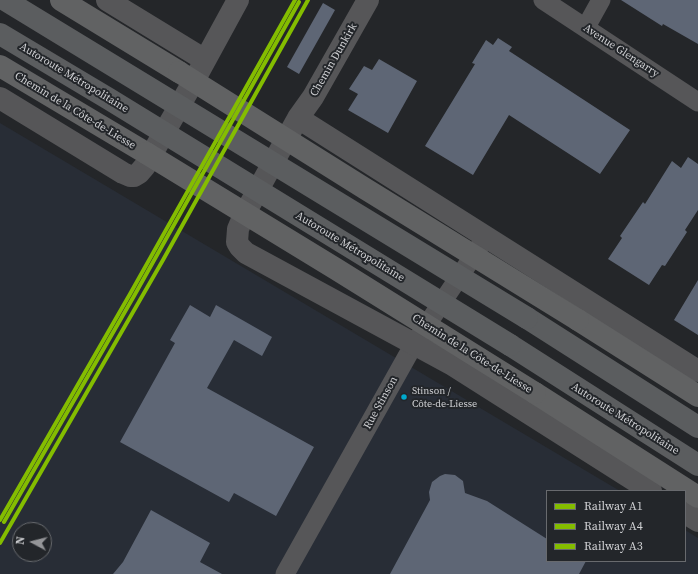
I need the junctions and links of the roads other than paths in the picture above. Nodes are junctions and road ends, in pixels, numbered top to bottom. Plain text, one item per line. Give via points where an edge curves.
1 (4, 0) edge
2 (61, 0) edge
3 (107, 0) edge
4 (238, 0) edge
5 (368, 0) edge
6 (543, 0) edge
7 (601, 0) edge
8 (586, 28) junction
9 (0, 34) edge
10 (205, 60) junction
11 (0, 66) edge
12 (0, 98) edge
13 (698, 102) edge
14 (298, 118) junction
15 (486, 236) junction
16 (414, 344) junction
17 (698, 371) edge
18 (698, 396) edge
19 (698, 427) edge
20 (698, 464) edge
21 (649, 490) edge
22 (698, 497) edge
23 (686, 514) edge
24 (698, 521) edge
25 (285, 574) edge

1 - 19 highway, bridge via 527,318
2 - 18 main road, bridge
3 - 10 street
4 - 10 street
5 - 14 street, Chemin Dunkirk via 313,97
6 - 8 street, Avenue Glengarry
7 - 8 street
8 - 13 street, Avenue Glengarry
9 - 20 highway, Autoroute Métropolitaine, bridge via 510,345
10 - 12 street via 145,166 134,176 123,173
11 - 22 main road, Chemin de la Côte-de-Liesse, bridge via 323,260
14 - 15 street
14 - 16 street, Chemin de la Côte-de-Liesse via 240,222 237,242 246,253
15 - 16 street, Rue Stinson
15 - 17 street
16 - 21 street, Chemin de la Côte-de-Liesse via 463,371
16 - 25 street, Rue Stinson
23 - 24 street

